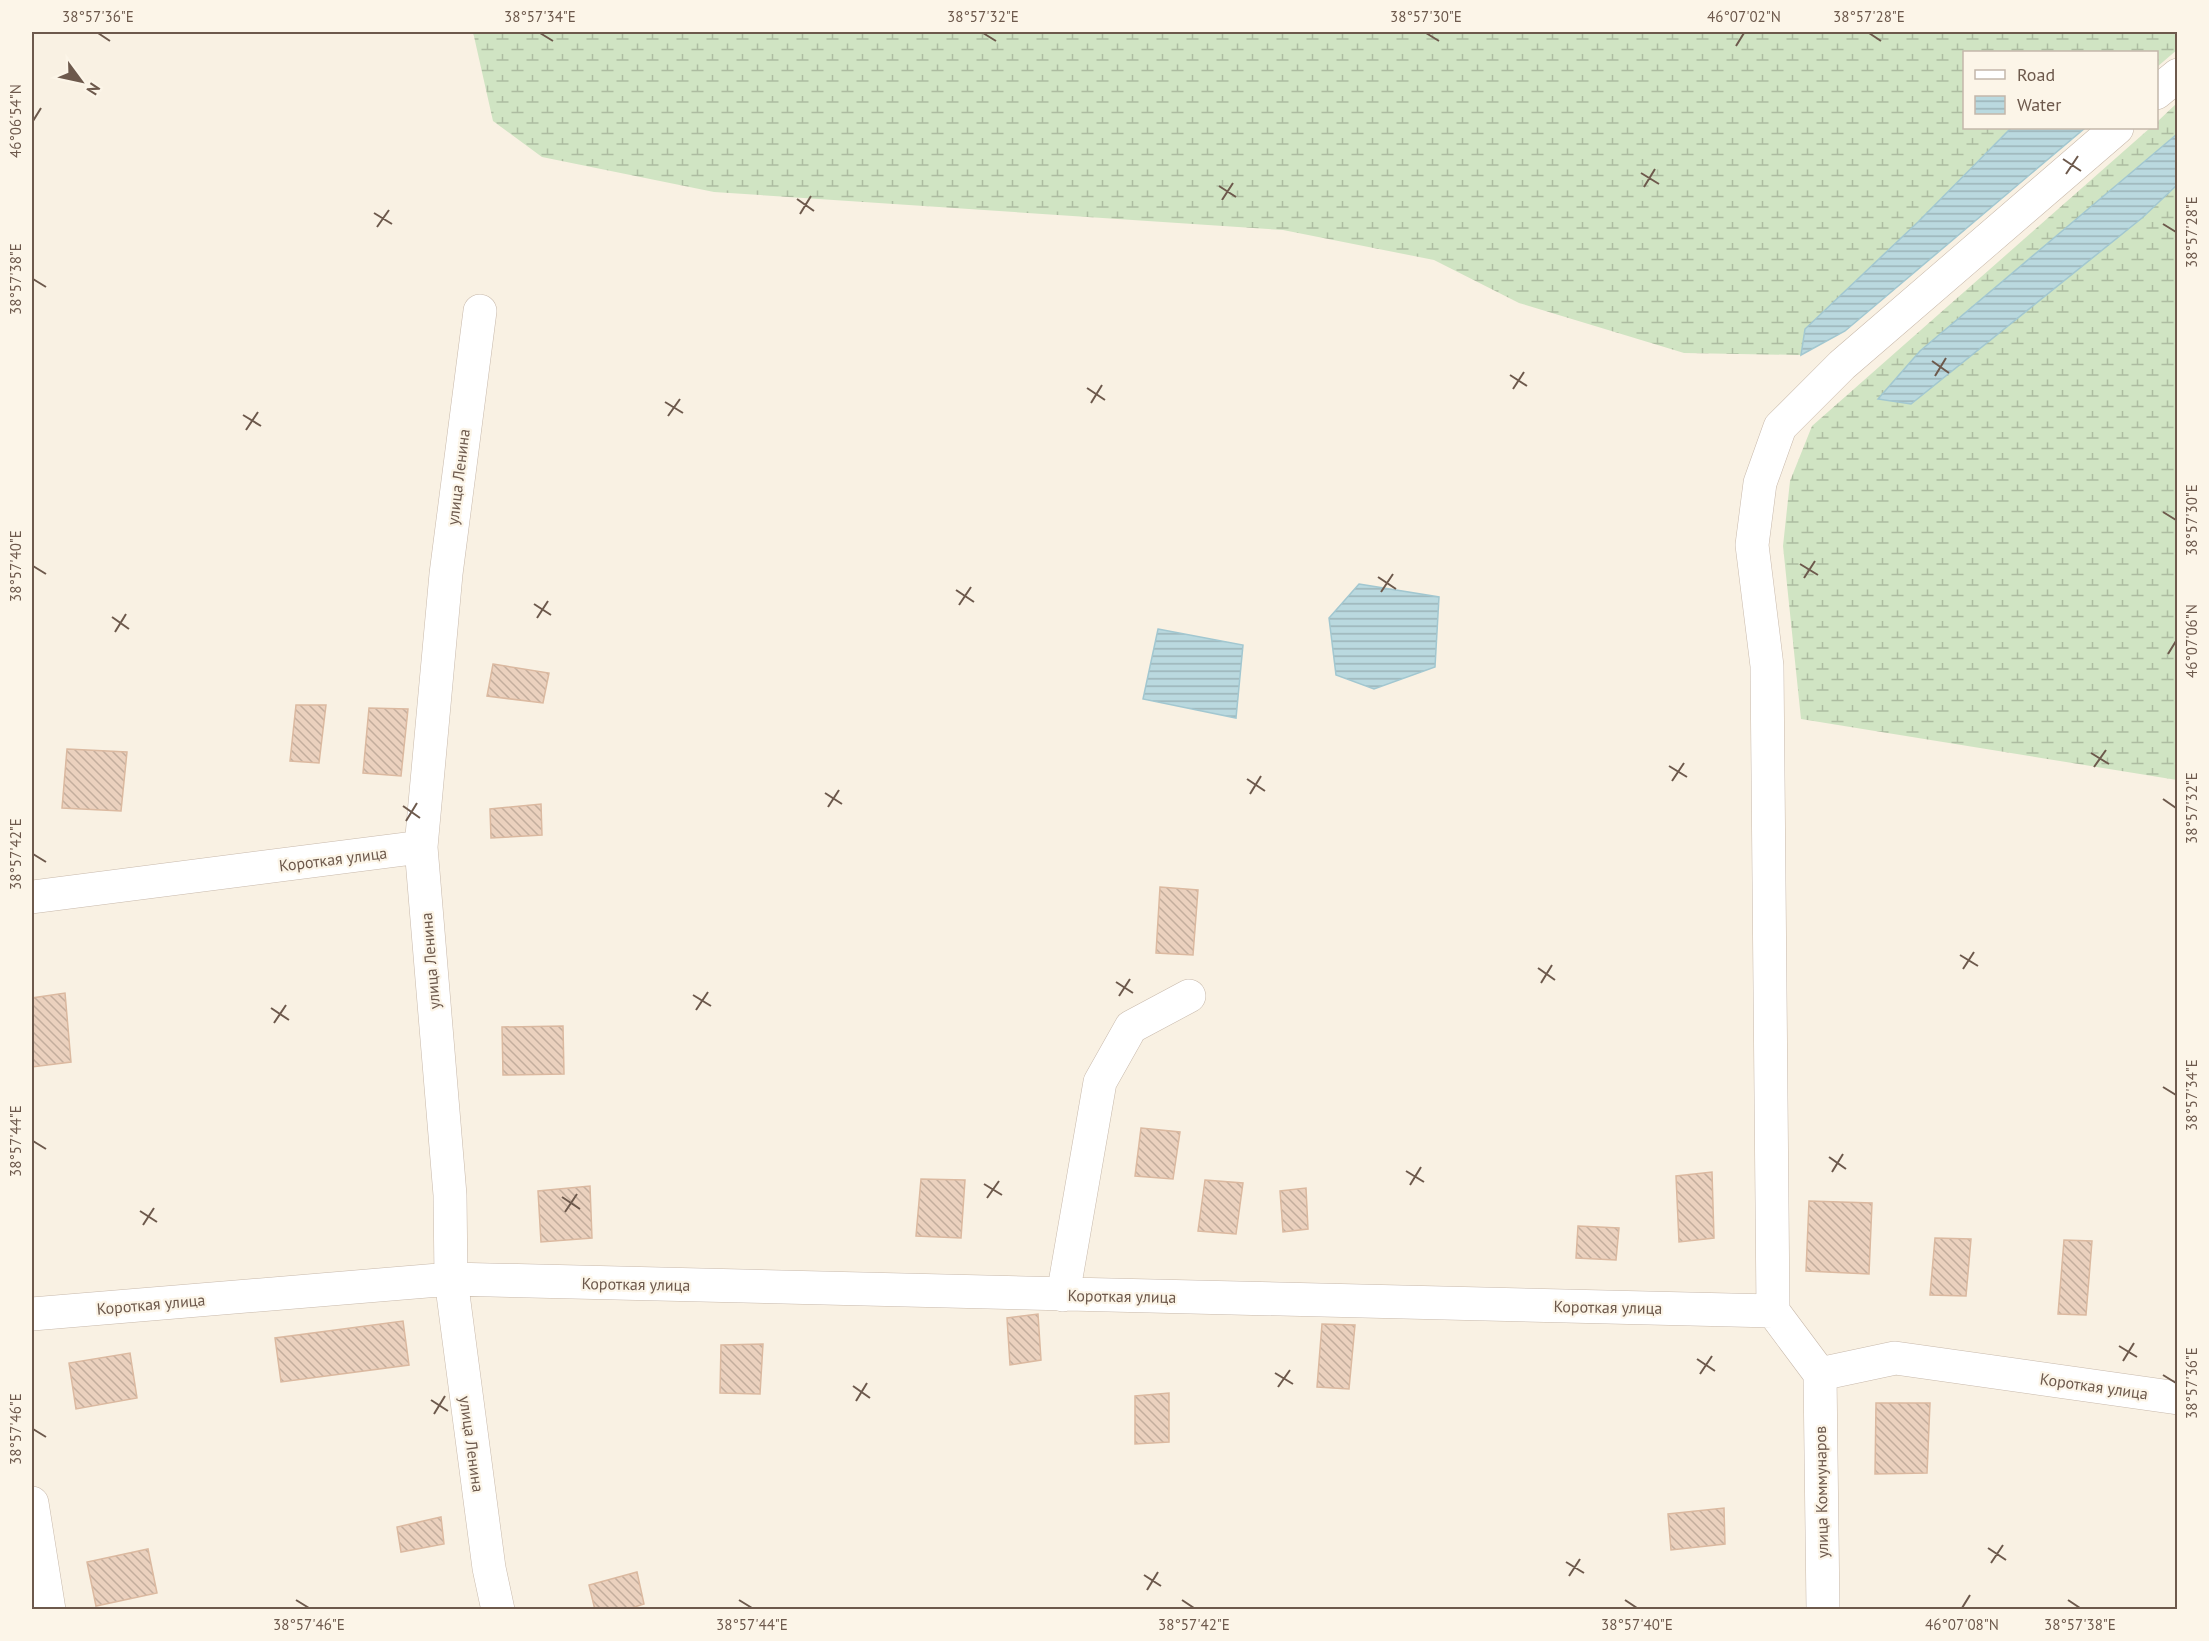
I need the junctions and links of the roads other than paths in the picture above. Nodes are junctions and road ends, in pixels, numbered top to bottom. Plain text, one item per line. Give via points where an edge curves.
1 (2178, 75) edge
2 (2158, 92) edge
3 (2115, 129) edge
4 (480, 311) dead end
5 (421, 848) junction
6 (32, 897) edge
7 (1189, 996) dead end
8 (451, 1280) junction
9 (1063, 1295) junction
10 (1773, 1311) junction
11 (32, 1314) edge
12 (1820, 1374) junction
13 (2178, 1398) edge
14 (32, 1503) edge
15 (49, 1610) edge
16 (498, 1610) edge
17 (1823, 1610) edge

1 - 2 street
3 - 10 street via 1842,364 1780,427 1760,483 1752,545 1767,666
4 - 5 street, улица Ленина via 446,574
5 - 6 street, Короткая улица
5 - 8 street, улица Ленина via 450,1195
7 - 9 street via 1131,1027 1100,1082
8 - 9 street, Короткая улица
8 - 11 street, Короткая улица
8 - 16 street, улица Ленина
9 - 10 street, Короткая улица
10 - 12 street
12 - 13 street, Короткая улица via 1895,1358
12 - 17 street, улица Коммунаров
14 - 15 street

